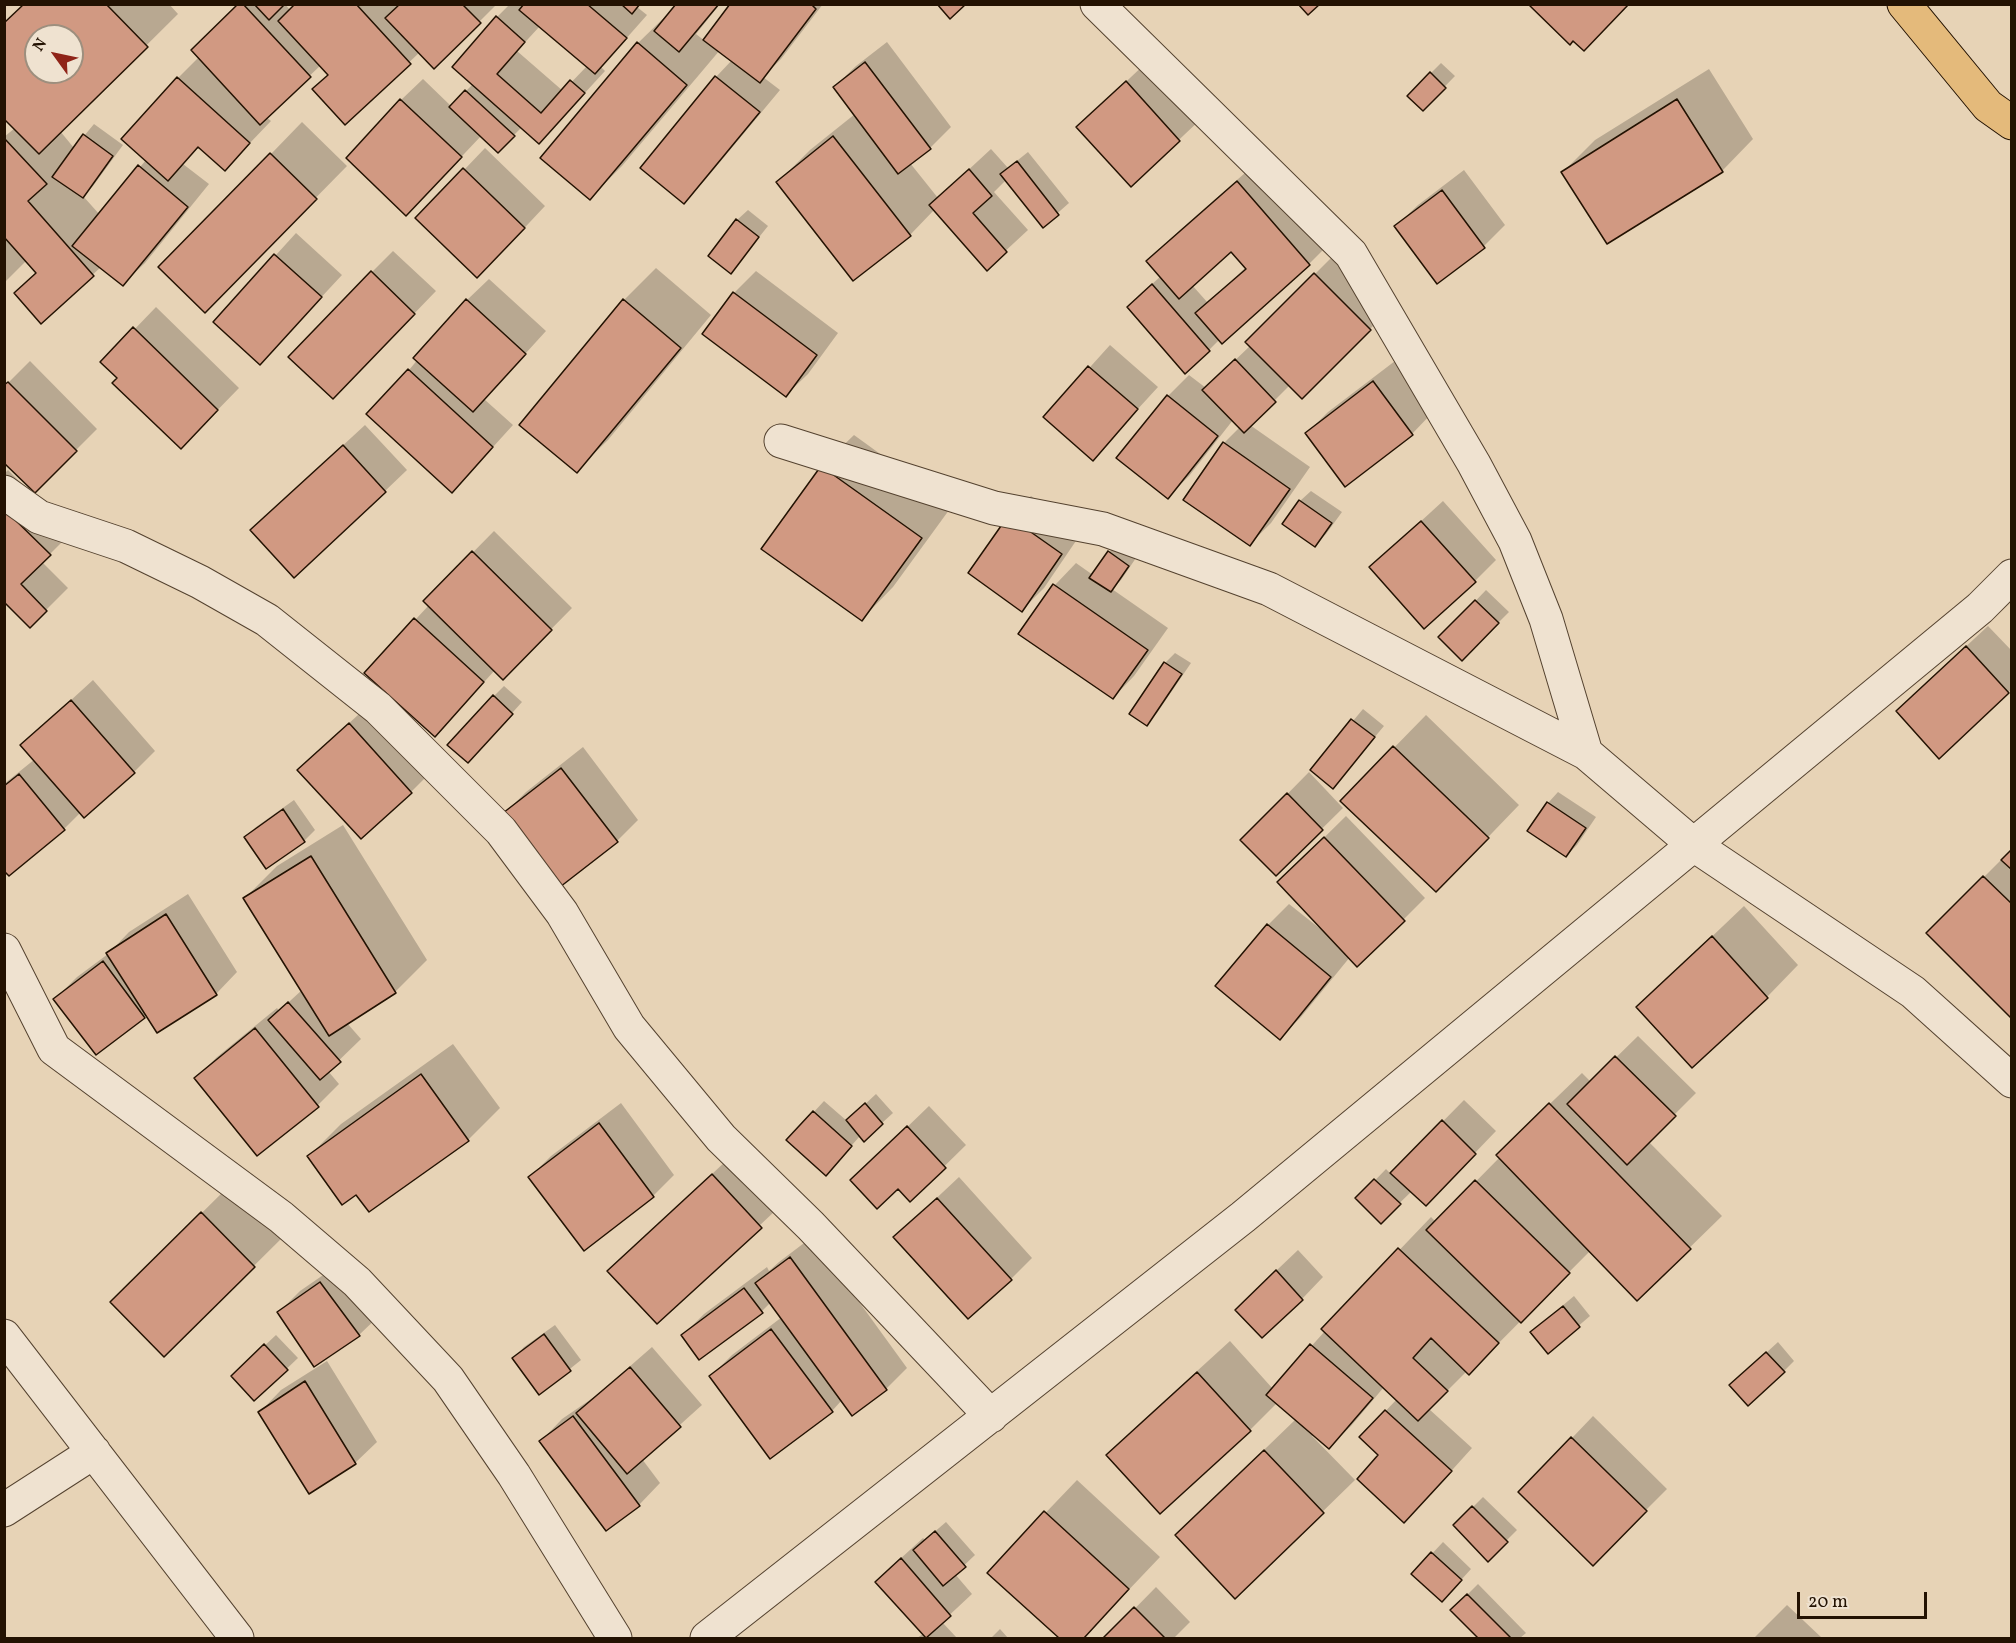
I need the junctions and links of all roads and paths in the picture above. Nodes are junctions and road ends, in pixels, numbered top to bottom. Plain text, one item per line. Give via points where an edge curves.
1 (1097, 4) edge
2 (1905, 4) edge
3 (2012, 123) edge
4 (782, 441) dead end
5 (4, 492) edge
6 (2012, 576) edge
7 (1586, 753) junction
8 (1694, 845) junction
9 (4, 950) edge
10 (2012, 1081) edge
11 (4, 1336) edge
12 (991, 1416) junction
13 (94, 1452) junction
14 (4, 1510) edge
15 (237, 1638) edge
16 (615, 1638) edge
17 (707, 1638) edge

1 - 7 street via 1351,254 1515,541 1546,619
2 - 3 main road via 1988,106
4 - 7 street via 994,508 1103,529 1269,589
5 - 12 street via 39,517 126,546 257,614 378,708 501,831 562,913 629,1027 721,1138 811,1226
6 - 8 street via 1980,608
7 - 8 street
8 - 10 street via 1913,992
8 - 12 street via 1252,1210
9 - 16 street via 54,1049 281,1217 357,1282 448,1379 514,1475
11 - 13 street
12 - 17 street
13 - 14 street
13 - 15 street

